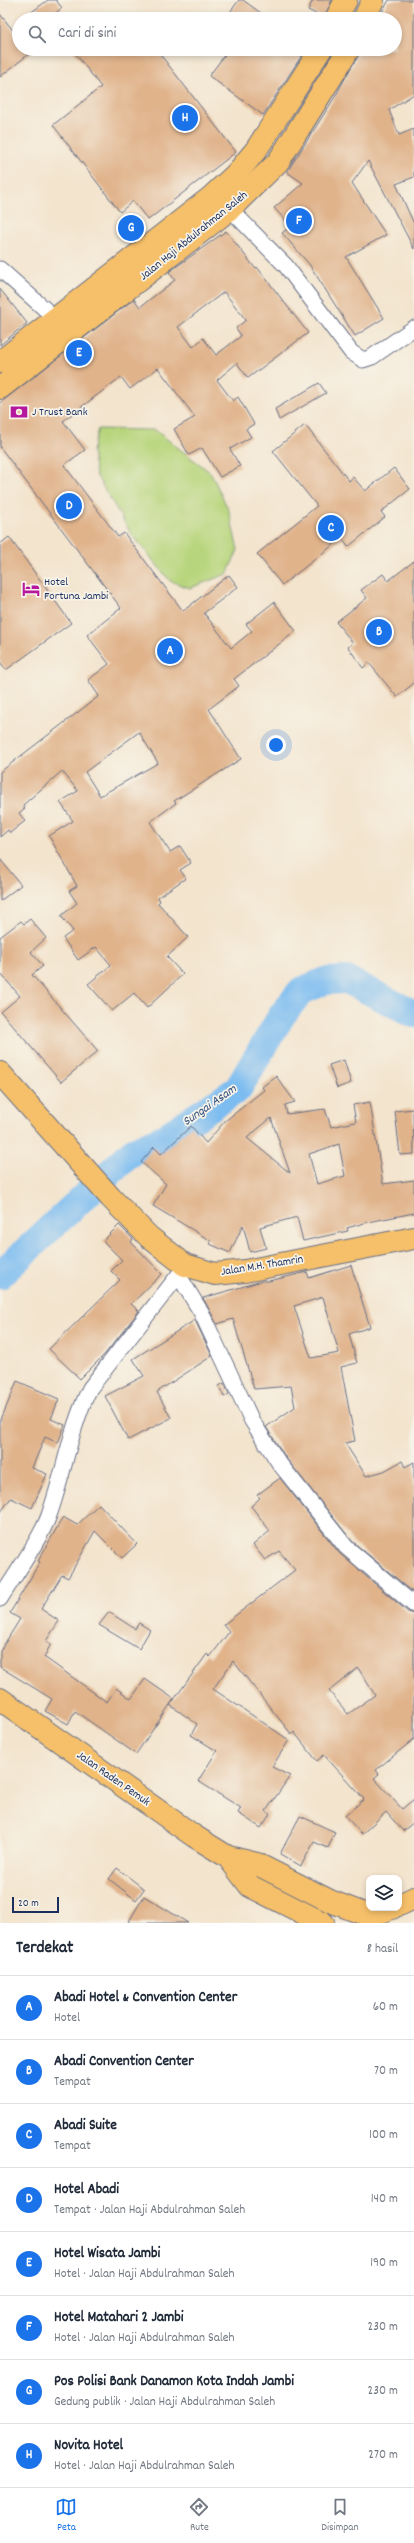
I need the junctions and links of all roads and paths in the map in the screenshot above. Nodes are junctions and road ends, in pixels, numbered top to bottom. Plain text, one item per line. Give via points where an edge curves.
1 (346, 0) edge
2 (373, 0) edge
3 (340, 12) edge
4 (367, 12) edge
5 (316, 56) edge
6 (345, 56) edge
7 (230, 209) junction
8 (0, 269) edge
9 (56, 319) junction
10 (414, 328) edge
11 (0, 362) edge
12 (0, 388) edge
13 (0, 1073) edge
14 (414, 1238) edge
15 (182, 1271) junction
16 (0, 1599) edge
17 (414, 1605) edge
18 (0, 1698) edge
19 (228, 1857) junction
20 (414, 1898) edge
21 (402, 1904) edge
22 (379, 1915) edge
23 (323, 1923) edge

1 - 3 highway
2 - 4 highway
5 - 9 highway, Jalan Haji Abdulrahman Saleh via 256,150 237,173 210,198
6 - 7 highway, Jalan Haji Abdulrahman Saleh via 278,162
7 - 10 street via 286,266 351,352 363,360 372,357
7 - 12 highway, Jalan Haji Abdulrahman Saleh
8 - 9 street
9 - 11 highway, Jalan Haji Abdulrahman Saleh
13 - 15 highway, Jalan M.H. Thamrin via 111,1198
14 - 15 highway, Jalan M.H. Thamrin via 245,1271 215,1274
15 - 16 street via 90,1388 81,1406 48,1519
15 - 17 street via 252,1421 279,1463 346,1547
18 - 19 highway, Jalan Raden Pemuk via 194,1836
19 - 22 highway, Jalan Raden Pemuk via 257,1864 330,1901 364,1914
19 - 23 highway, Jalan Raden Pemuk via 250,1886
20 - 21 highway

